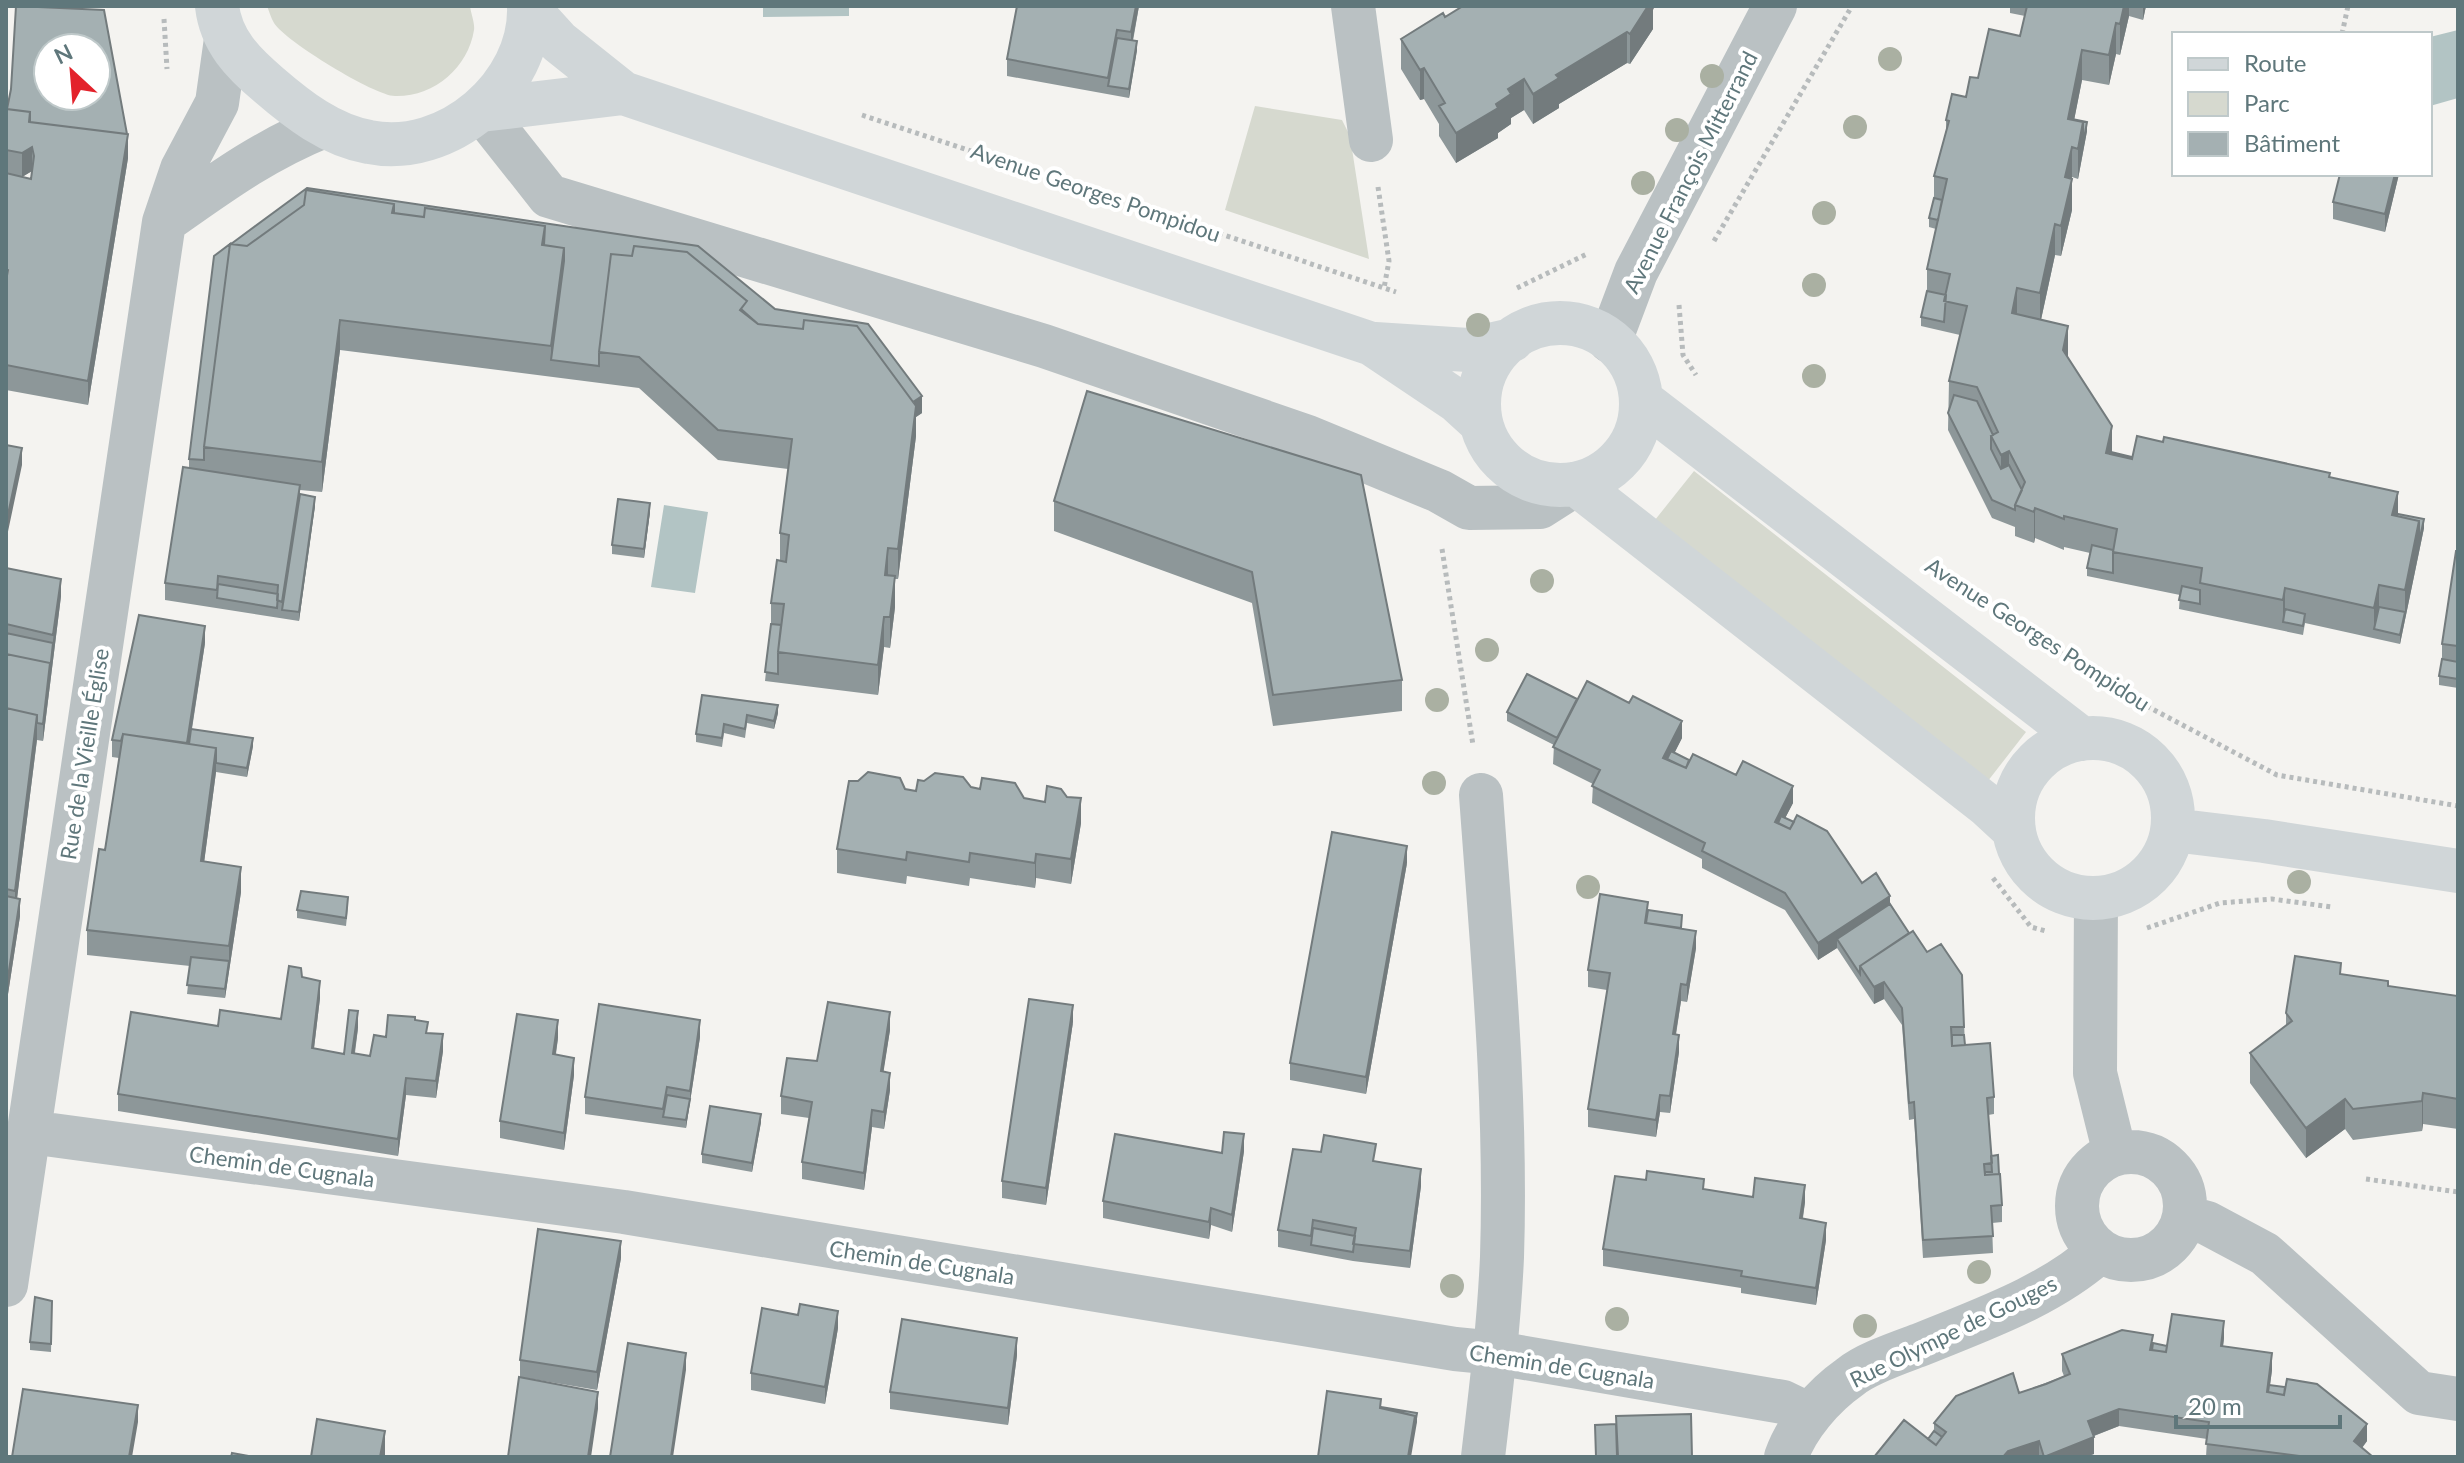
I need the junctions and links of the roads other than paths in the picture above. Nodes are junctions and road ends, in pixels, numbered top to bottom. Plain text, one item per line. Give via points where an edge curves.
1 (1353, 6) edge
2 (1775, 6) edge
3 (529, 8) edge
4 (222, 22) edge
5 (623, 93) junction
6 (481, 110) junction
7 (324, 126) junction
8 (1371, 140) road end
9 (164, 222) junction
10 (1512, 340) junction
11 (1610, 341) junction
12 (1372, 344) junction
13 (1641, 400) junction
14 (1480, 422) junction
15 (1576, 484) junction
16 (2082, 739) junction
17 (1481, 795) road end
18 (2014, 830) junction
19 (2173, 830) junction
20 (2458, 871) edge
21 (2096, 898) junction
22 (30, 1132) junction
23 (2115, 1154) junction
24 (2185, 1217) junction
25 (2100, 1251) junction
26 (6, 1285) edge
27 (1496, 1353) junction
28 (2458, 1399) edge
29 (1810, 1415) junction
30 (1483, 1457) edge
31 (1786, 1457) edge

1 - 8 street
2 - 11 street, Avenue François Mitterrand via 1636,272
3 - 5 main road via 559,42
3 - 6 main road via 524,48
4 - 7 main road via 250,68
4 - 9 street, Rue de la Vieille Église via 217,103 182,169
5 - 6 main road
5 - 12 main road
6 - 7 main road via 447,132 397,145 367,142
6 - 15 street via 549,196 1058,351 1308,437 1469,508 1540,507
7 - 9 street via 249,162
9 - 22 street, Rue de la Vieille Église
10 - 11 main road via 1540,325 1565,324 1589,328
10 - 12 main road via 1468,350
10 - 14 main road via 1485,373 1478,397
11 - 13 main road via 1626,357
12 - 14 main road
13 - 15 main road via 1630,444 1598,476
13 - 16 main road, Avenue Georges Pompidou
14 - 15 main road via 1499,459 1515,472 1534,481
15 - 18 main road
16 - 18 main road via 2058,745 2022,780 2014,804
16 - 19 main road via 2114,741 2143,754 2168,788
17 - 27 street via 1501,1070 1502,1255
18 - 21 main road via 2020,851 2051,886
19 - 20 main road
19 - 21 main road via 2164,856 2147,878 2123,892
21 - 23 street via 2095,1073
22 - 26 street, Rue de la Vieille Église
22 - 27 street, Chemin de Cugnala via 624,1212
23 - 24 street via 2148,1154 2162,1160 2182,1185
23 - 25 street via 2088,1173 2077,1206 2079,1223
24 - 25 street via 2161,1252 2141,1260 2119,1260
24 - 28 street via 2265,1254 2419,1393
25 - 29 street, Rue Olympe de Gouges via 2002,1312 1851,1375
27 - 29 street, Chemin de Cugnala via 1783,1402
27 - 30 street
29 - 31 street, Rue Olympe de Gouges

